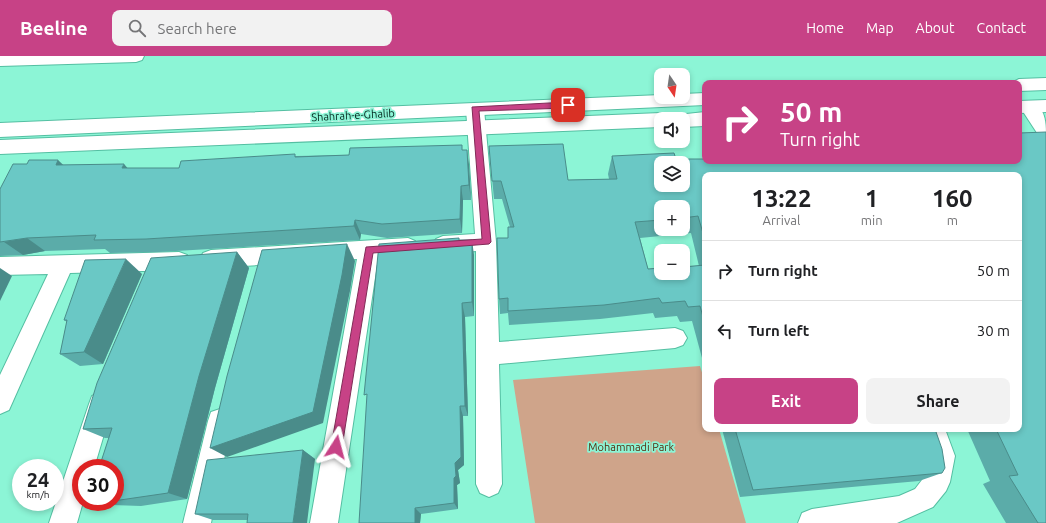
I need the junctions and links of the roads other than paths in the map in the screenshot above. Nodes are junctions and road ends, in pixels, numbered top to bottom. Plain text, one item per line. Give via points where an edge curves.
1 (136, 56) edge
2 (0, 60) edge
3 (1046, 84) edge
4 (1022, 85) edge
5 (702, 99) edge
6 (1031, 106) edge
7 (475, 109) junction
8 (702, 119) edge
9 (654, 120) edge
10 (690, 120) edge
11 (476, 129) junction
12 (0, 130) edge
13 (1046, 132) edge
14 (0, 147) edge
15 (486, 242) junction
16 (369, 249) junction
17 (159, 263) junction
18 (63, 265) junction
19 (0, 266) edge
20 (150, 285) edge
21 (675, 338) dead end
22 (489, 354) junction
23 (107, 387) edge
24 (0, 402) edge
25 (224, 403) edge
26 (933, 432) edge
27 (489, 484) dead end
28 (63, 523) edge
29 (197, 523) edge
30 (324, 523) edge
31 (812, 523) edge

1 - 2 street
3 - 4 street
5 - 7 street, Shahrah-e-Ghalib
6 - 13 street
7 - 11 street
7 - 12 street, Shahrah-e-Ghalib
8 - 10 street
9 - 11 street, Shahrah-e-Ghalib
11 - 14 street, Shahrah-e-Ghalib
11 - 15 street
15 - 16 street
15 - 22 street
16 - 17 street via 261,267
16 - 30 street
17 - 18 street
17 - 20 street
18 - 19 street
18 - 24 street
21 - 22 street
22 - 27 street
23 - 28 street
25 - 29 street
26 - 31 street via 942,456 937,482 924,498 900,509

